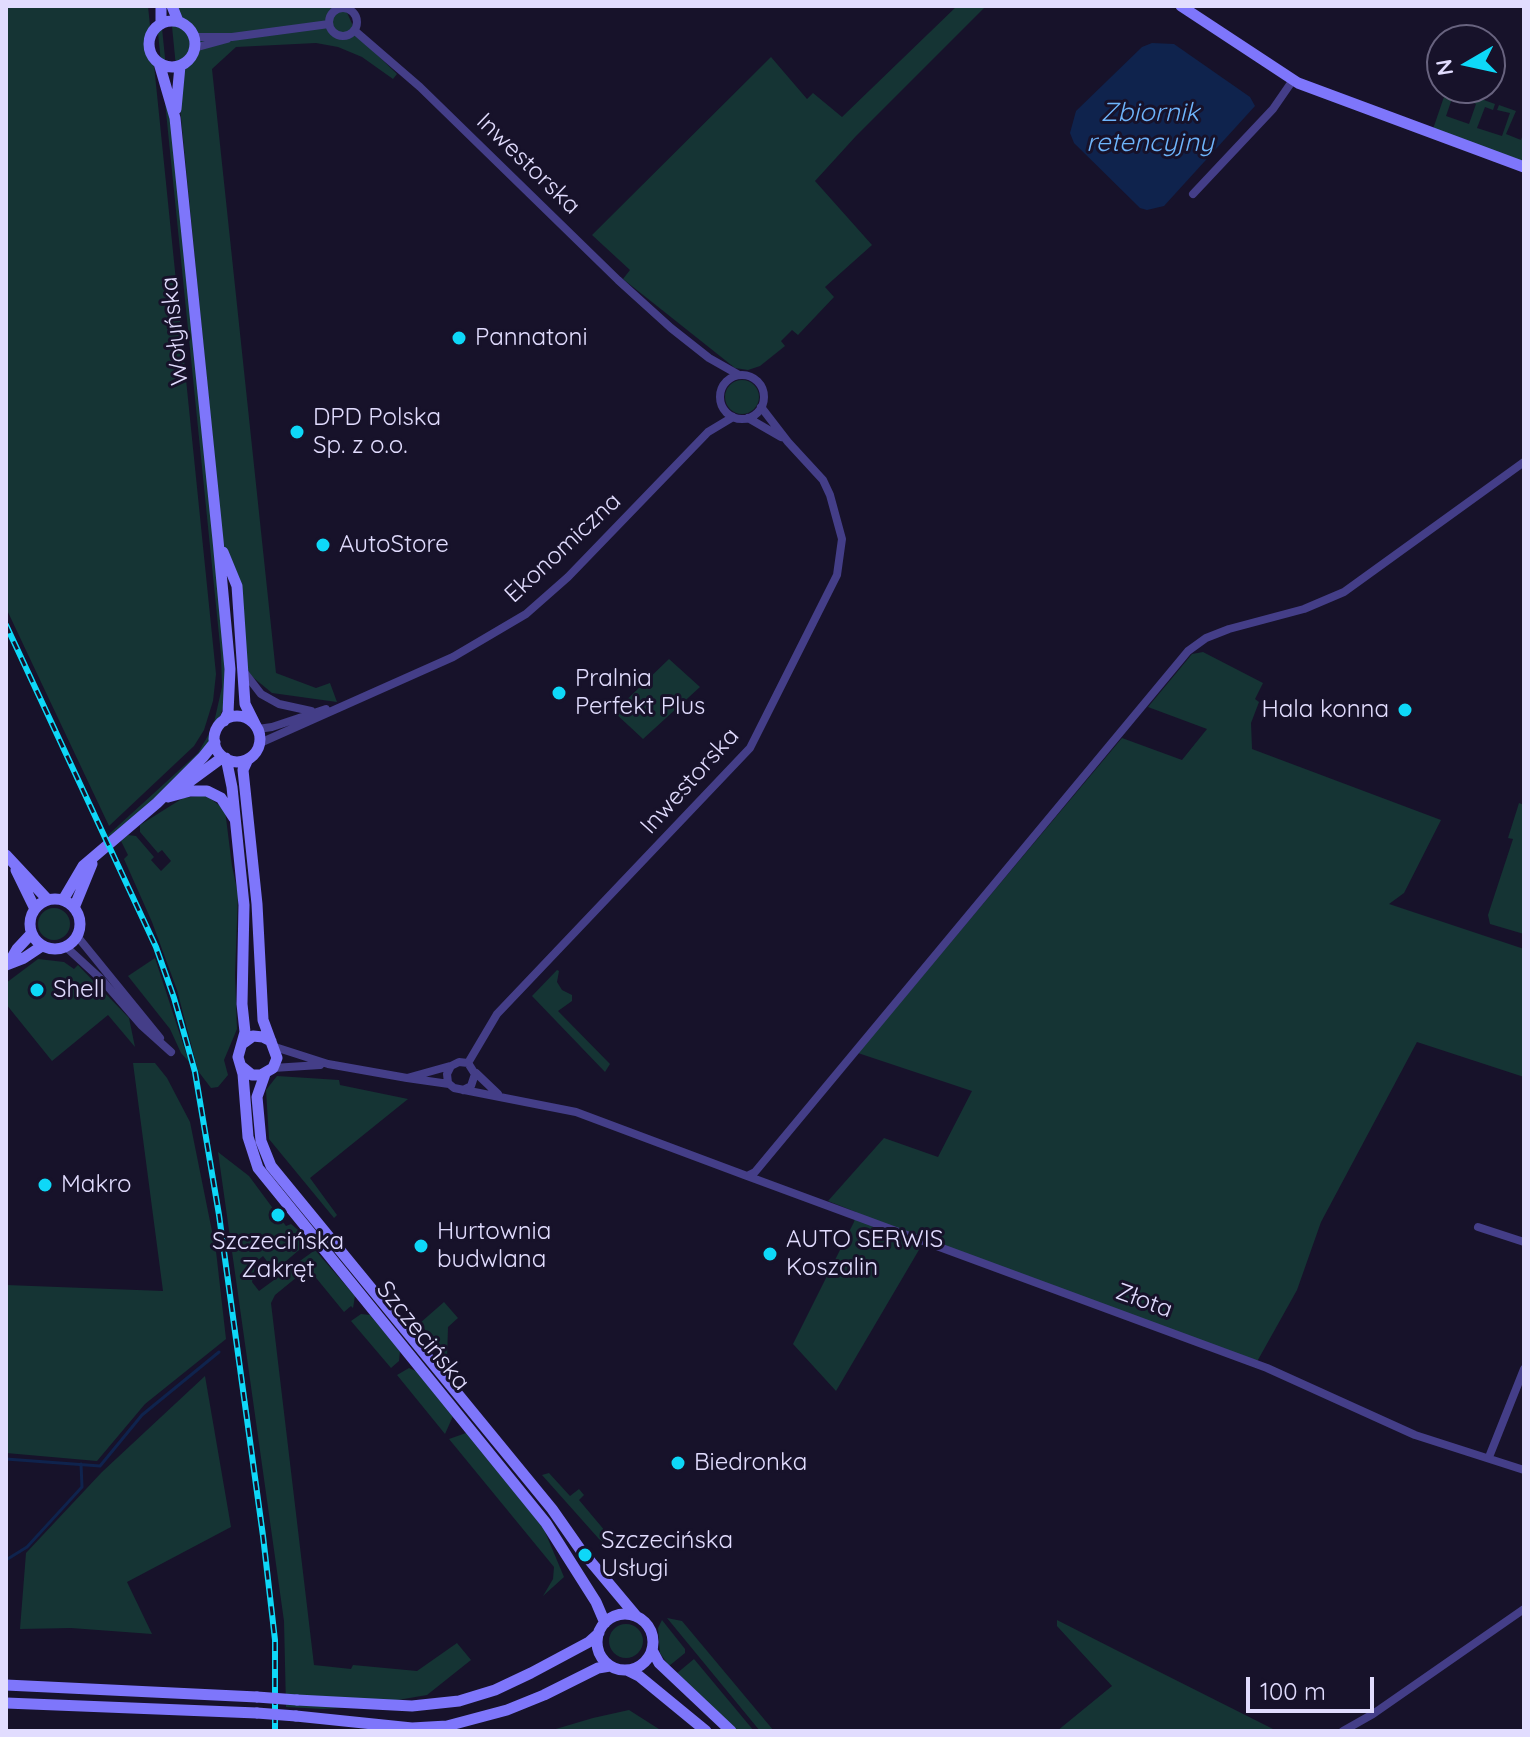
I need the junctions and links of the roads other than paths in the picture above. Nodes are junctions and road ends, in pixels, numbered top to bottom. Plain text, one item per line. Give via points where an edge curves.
1 (161, 6) edge
2 (172, 6) edge
3 (1181, 6) edge
4 (178, 21) junction
5 (161, 23) junction
6 (329, 24) junction
7 (354, 30) junction
8 (194, 43) junction
9 (159, 63) junction
10 (180, 66) junction
11 (1293, 80) junction
12 (175, 118) junction
13 (1524, 167) edge
14 (1193, 194) dead end
15 (709, 358) junction
16 (739, 375) junction
17 (725, 383) junction
18 (722, 406) junction
19 (761, 407) junction
20 (733, 417) junction
21 (748, 418) junction
22 (708, 432) junction
23 (788, 442) junction
24 (1524, 462) edge
25 (218, 540) junction
26 (244, 672) junction
27 (339, 706) junction
28 (312, 712) junction
29 (224, 721) junction
30 (257, 728) junction
31 (215, 742) junction
32 (260, 743) junction
33 (224, 757) junction
34 (248, 759) junction
35 (163, 800) junction
36 (236, 822) junction
37 (96, 856) junction
38 (9, 858) edge
39 (48, 900) junction
40 (63, 900) junction
41 (74, 908) junction
42 (35, 909) junction
43 (31, 934) junction
44 (77, 936) junction
45 (42, 946) junction
46 (66, 947) junction
47 (8, 964) edge
48 (242, 1044) junction
49 (273, 1044) junction
50 (468, 1063) junction
51 (328, 1064) junction
52 (241, 1066) junction
53 (451, 1066) junction
54 (269, 1071) junction
55 (474, 1072) junction
56 (407, 1078) junction
57 (449, 1084) junction
58 (463, 1090) junction
59 (502, 1097) junction
60 (747, 1176) junction
61 (1478, 1227) dead end
62 (1524, 1242) edge
63 (1524, 1369) edge
64 (1489, 1457) junction
65 (1524, 1470) edge
66 (1524, 1609) edge
67 (637, 1617) junction
68 (602, 1628) junction
69 (652, 1650) junction
70 (610, 1666) junction
71 (627, 1670) junction
72 (6, 1685) edge
73 (6, 1703) edge
74 (706, 1731) edge
75 (731, 1731) edge
76 (1343, 1731) edge

1 - 5 main road
2 - 4 main road
3 - 11 main road
4 - 5 main road
4 - 8 main road via 188,27
5 - 9 main road via 149,46
6 - 7 street via 339,36
6 - 7 street via 333,12 344,8 357,18
6 - 8 street
7 - 15 street, Inwestorska via 618,280
8 - 10 main road via 189,59
9 - 10 main road
9 - 12 main road, Wołyńska
10 - 12 main road, Wołyńska
11 - 13 main road
11 - 14 street via 1273,109
12 - 25 main road, Wołyńska
15 - 16 street, Inwestorska
15 - 17 street, Inwestorska
16 - 17 street
16 - 19 street via 759,383 764,394
17 - 18 street
18 - 20 street
18 - 22 street, Ekonomiczna
19 - 21 street
19 - 23 street, Inwestorska
20 - 21 street
20 - 22 street, Ekonomiczna
21 - 23 street, Inwestorska
22 - 27 street, Ekonomiczna via 526,614 453,657
23 - 50 street, Inwestorska via 823,480 836,513 841,557 761,730 734,768 497,1014
24 - 60 street via 1344,592 1229,629 1188,651 764,1163
25 - 26 main road, Wołyńska via 237,586
25 - 29 main road, Wołyńska via 230,669
26 - 28 street via 261,694
26 - 30 main road, Wołyńska via 245,704
27 - 28 street, Ekonomiczna
27 - 32 street, Ekonomiczna
28 - 30 street, Ekonomiczna
29 - 30 main road via 243,717
29 - 31 main road
30 - 32 main road
31 - 33 main road
31 - 35 main road
32 - 34 main road
33 - 34 main road
33 - 35 main road
33 - 36 main road
34 - 49 main road via 243,770 263,1020
35 - 36 main road via 207,791 221,798
35 - 37 main road
36 - 48 main road via 244,905
37 - 40 main road via 83,866
37 - 41 main road
38 - 39 main road
38 - 42 main road
39 - 40 main road
39 - 42 main road
40 - 41 main road
41 - 44 main road via 80,922
42 - 43 main road
43 - 45 main road
43 - 47 main road
44 - 46 main road
44 - 46 street via 169,1050
45 - 46 main road
45 - 47 main road
48 - 49 main road via 253,1036
48 - 52 main road
49 - 51 street
49 - 54 main road via 277,1058
50 - 53 street
50 - 55 street
51 - 54 street
51 - 56 street
52 - 54 main road via 252,1075
52 - 68 main road, Szczecińska via 250,1148 267,1181 546,1523 596,1602
53 - 56 street
53 - 57 street
54 - 67 main road, Szczecińska via 257,1097 261,1141 271,1166
55 - 58 street via 473,1083
55 - 59 street
56 - 57 street
57 - 58 street
58 - 59 street, Złota
59 - 60 street, Złota via 576,1112
60 - 64 street, Złota via 1267,1368 1415,1435
61 - 62 street
63 - 64 street
64 - 65 street, Złota
66 - 76 street
67 - 68 main road via 620,1615
67 - 69 main road via 650,1630
68 - 70 main road via 598,1649
68 - 72 main road, bridge via 589,1642 495,1690 412,1706
69 - 71 main road via 640,1666
69 - 75 main road via 659,1663
70 - 71 main road
70 - 73 main road, bridge via 507,1710 447,1726
71 - 74 main road

